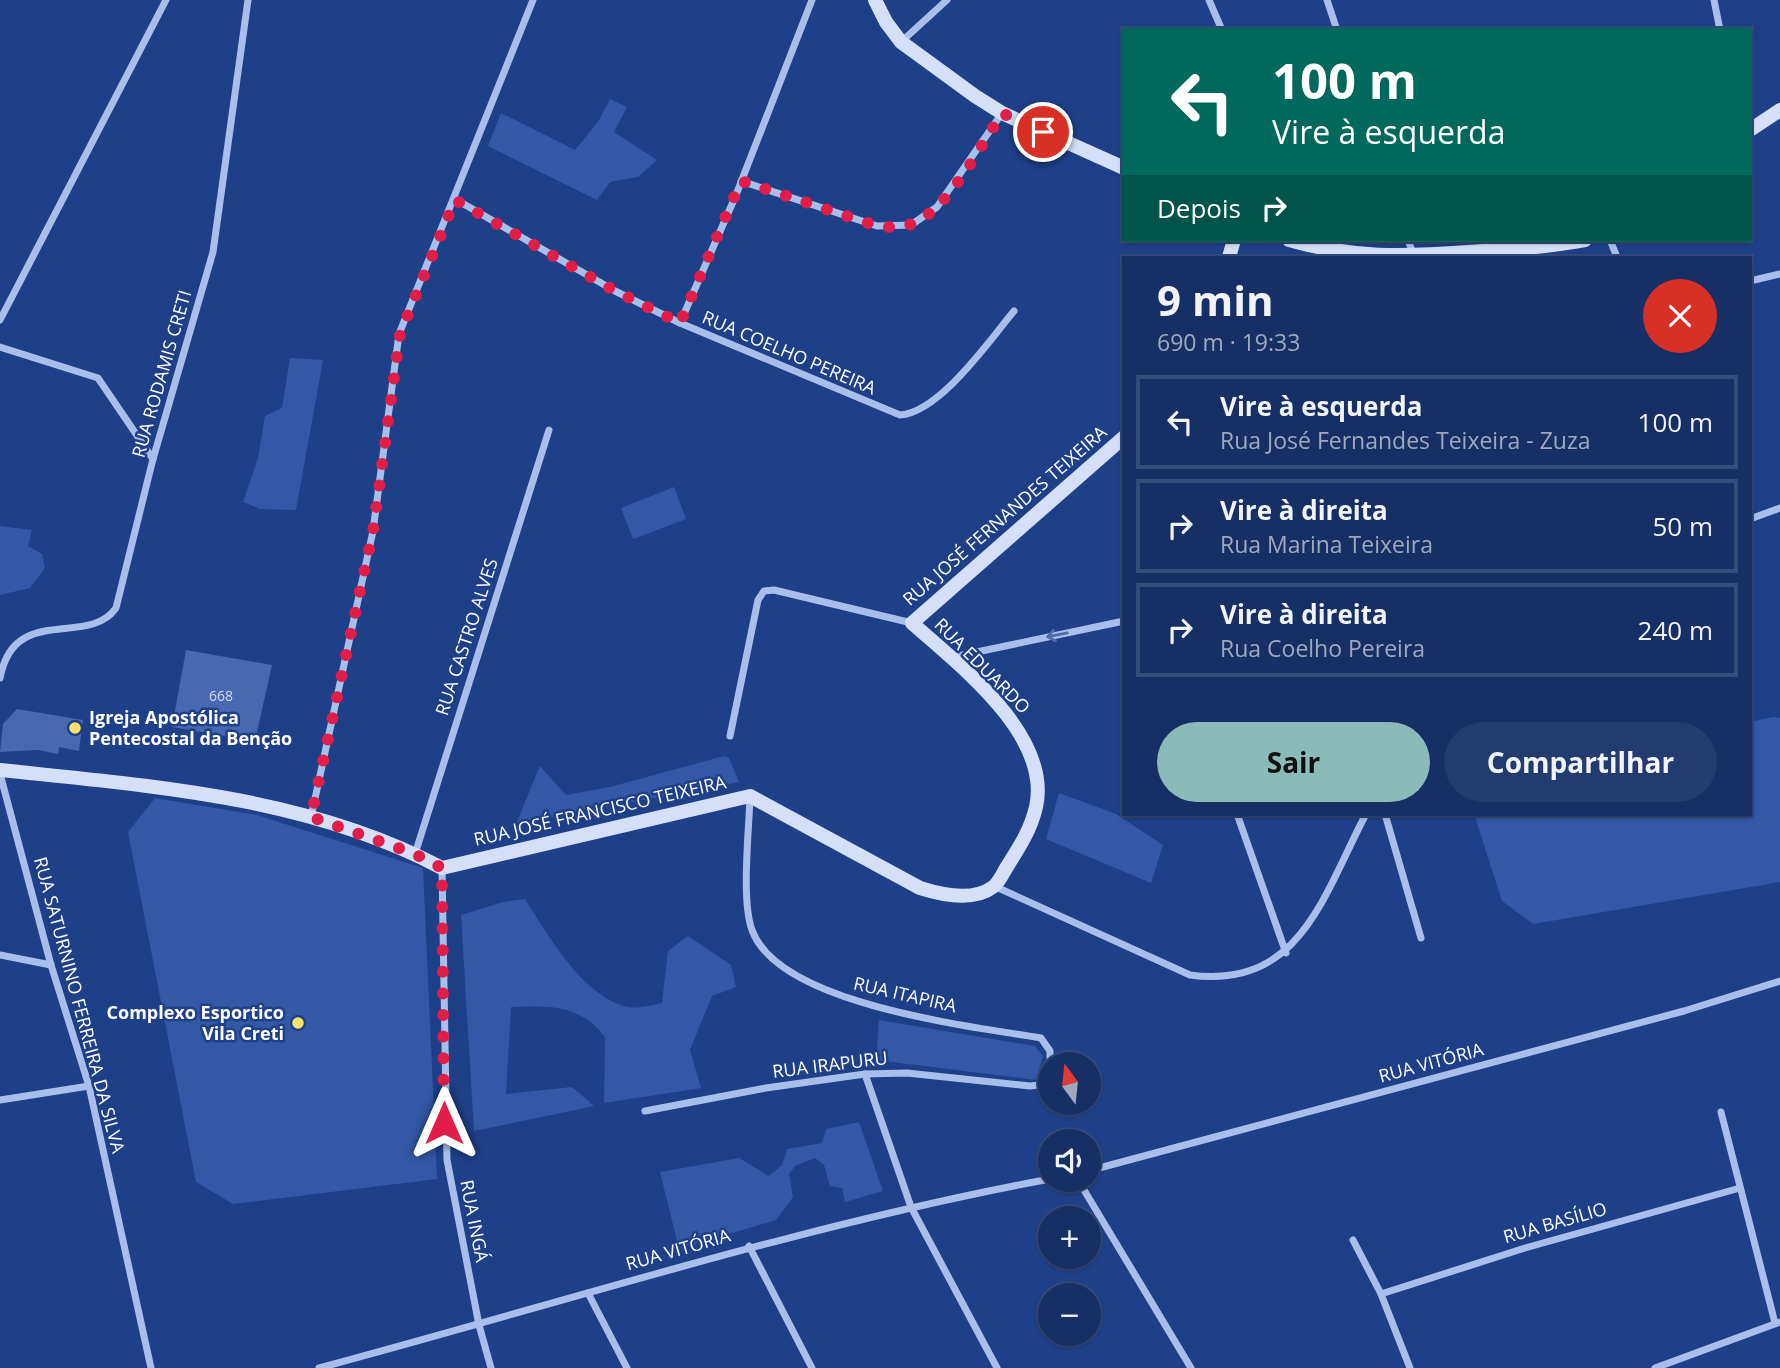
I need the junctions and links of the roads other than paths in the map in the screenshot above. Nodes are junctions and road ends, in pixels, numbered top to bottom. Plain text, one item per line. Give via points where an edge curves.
1 (166, 0) edge
2 (248, 0) edge
3 (533, 0) edge
4 (812, 0) edge
5 (875, 0) edge
6 (947, 0) edge
7 (1209, 0) edge
8 (1327, 0) edge
9 (1714, 0) edge
10 (1221, 28) edge
11 (1336, 28) edge
12 (1720, 28) edge
13 (901, 42) junction
14 (1780, 110) edge
15 (1002, 113) junction
16 (1752, 129) edge
17 (1122, 167) edge
18 (741, 181) junction
19 (455, 200) junction
20 (1296, 242) edge
21 (1572, 242) edge
22 (1397, 256) edge
23 (1428, 256) edge
24 (1780, 274) edge
25 (1752, 281) edge
26 (1014, 311) dead end
27 (0, 320) edge
28 (680, 323) junction
29 (0, 347) edge
30 (549, 430) dead end
31 (1122, 439) edge
32 (153, 459) junction
33 (1780, 508) edge
34 (1752, 518) edge
35 (1122, 621) edge
36 (912, 624) junction
37 (951, 657) junction
38 (0, 678) edge
39 (730, 736) dead end
40 (0, 772) edge
41 (750, 796) junction
42 (1238, 816) edge
43 (1365, 816) edge
44 (1386, 816) edge
45 (311, 817) junction
46 (415, 854) junction
47 (442, 868) junction
48 (994, 887) junction
49 (1421, 938) dead end
50 (1286, 953) junction
51 (0, 955) edge
52 (51, 965) junction
53 (1780, 981) edge
54 (1041, 1038) joint
55 (1050, 1052) edge
56 (865, 1074) junction
57 (1038, 1084) edge
58 (89, 1086) junction
59 (0, 1100) edge
60 (645, 1111) dead end
61 (1721, 1112) dead end
62 (1101, 1168) edge
63 (1038, 1181) edge
64 (1740, 1188) junction
65 (1086, 1192) edge
66 (911, 1207) junction
67 (1353, 1240) dead end
68 (749, 1246) junction
69 (588, 1293) junction
70 (1381, 1294) junction
71 (1778, 1323) edge
72 (479, 1325) junction
73 (151, 1368) edge
74 (319, 1368) edge
75 (492, 1368) edge
76 (627, 1368) edge
77 (812, 1368) edge
78 (998, 1368) edge
79 (1191, 1368) edge
80 (1410, 1368) edge
81 (1655, 1368) edge

1 - 27 street
2 - 32 street, RUA RODAMIS CRETI via 213,252
3 - 19 street
4 - 18 street
5 - 13 street
6 - 13 street
7 - 10 street
8 - 11 street
9 - 12 street
13 - 15 street
14 - 16 street
15 - 17 street
15 - 18 street via 937,207 911,225 877,226
18 - 28 street
19 - 28 street, RUA COELHO PEREIRA
19 - 45 street via 400,334 373,531
20 - 22 street via 1331,252
21 - 23 street
24 - 25 street
26 - 28 street, RUA COELHO PEREIRA via 949,386 918,410 900,415
29 - 32 street via 98,378
30 - 46 street, RUA CASTRO ALVES
31 - 36 street, RUA JOSÉ FERNANDES TEIXEIRA
32 - 38 street, RUA RODAMIS CRETI via 111,616 16,642
33 - 34 street
35 -> 37 street
36 - 37 street, RUA EDUARDO
36 - 39 street, RUA EDUARDO via 764,591 758,600
37 - 48 street, RUA EDUARDO via 1018,729 1037,780 1037,805 1027,835
40 - 45 street via 175,789
40 - 52 street, RUA SATURNINO FERREIRA DA SILVA
41 - 47 street, RUA JOSÉ FRANCISCO TEIXEIRA
41 - 48 street, RUA JOSÉ FRANCISCO TEIXEIRA via 920,888 957,896
41 - 54 street, RUA ITAPIRA via 749,915 756,941 769,956 854,1002
42 - 50 street
43 - 50 street via 1302,936
44 - 49 street
45 - 46 street
46 - 47 street
47 - 72 street, RUA INGÁ via 445,1135
48 - 50 street via 1191,975 1238,975
51 - 52 street
52 - 58 street, RUA SATURNINO FERREIRA DA SILVA
53 - 62 street, RUA VITÓRIA via 1684,1011
54 - 55 street, RUA IRAPURU
56 - 57 street, RUA IRAPURU
56 - 60 street, RUA IRAPURU
56 - 66 street
58 - 59 street
58 - 73 street, RUA SATURNINO FERREIRA DA SILVA
61 - 64 street
63 - 66 street, RUA VITÓRIA
64 - 70 street, RUA BASÍLIO
64 - 71 street
65 - 79 street
66 - 68 street, RUA VITÓRIA
66 - 78 street
67 - 70 street
68 - 69 street, RUA VITÓRIA
68 - 77 street
69 - 72 street, RUA VITÓRIA
69 - 76 street
70 - 80 street
71 - 81 street
72 - 74 street, RUA VITÓRIA
72 - 75 street, RUA INGÁ

